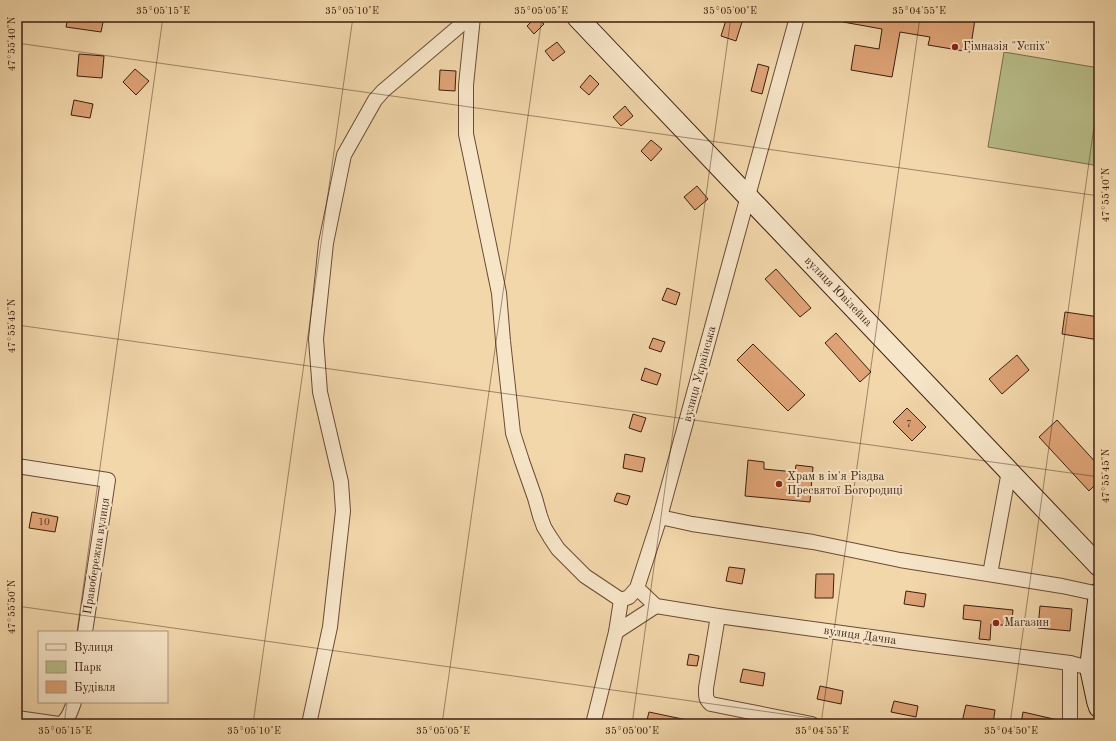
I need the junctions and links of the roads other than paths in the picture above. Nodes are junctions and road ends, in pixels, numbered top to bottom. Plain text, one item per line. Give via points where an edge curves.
1 (472, 17) edge
2 (577, 17) edge
3 (797, 17) edge
4 (748, 197) junction
5 (17, 466) edge
6 (1009, 471) junction
7 (660, 517) junction
8 (1099, 566) edge
9 (990, 574) junction
10 (637, 588) junction
11 (1099, 594) edge
12 (621, 600) junction
13 (656, 606) junction
14 (718, 616) junction
15 (85, 631) edge
16 (616, 632) junction
17 (1070, 663) junction
18 (1090, 668) junction
19 (74, 703) edge
20 (1099, 707) edge
21 (17, 718) edge
22 (60, 724) edge
23 (310, 724) edge
24 (593, 724) edge
25 (812, 724) edge
26 (1070, 724) edge

1 - 12 street via 466,85 466,134 499,293 513,433 540,516 550,538 585,576
1 - 23 street via 383,91 375,100 344,155 326,243 316,339 320,392 341,482 343,511 330,627
2 - 4 street, вулиця Ювілейна
3 - 4 street, вулиця Українська
4 - 6 street, вулиця Ювілейна
4 - 7 street, вулиця Українська
5 - 15 street, Правобережна вулиця via 108,480
6 - 8 street, вулиця Ювілейна
6 - 9 street
7 - 9 street
7 - 10 street, вулиця Українська
9 - 11 street
10 - 12 street via 629,598
10 - 13 street
11 - 18 street
12 - 16 street
13 - 14 street, вулиця Дачна
13 - 16 street
14 - 17 street, вулиця Дачна
14 - 25 street via 706,688 708,701 711,704
16 - 24 street
17 - 18 street, вулиця Дачна
17 - 26 street
18 - 20 street
19 - 22 street via 66,722
21 - 22 street

